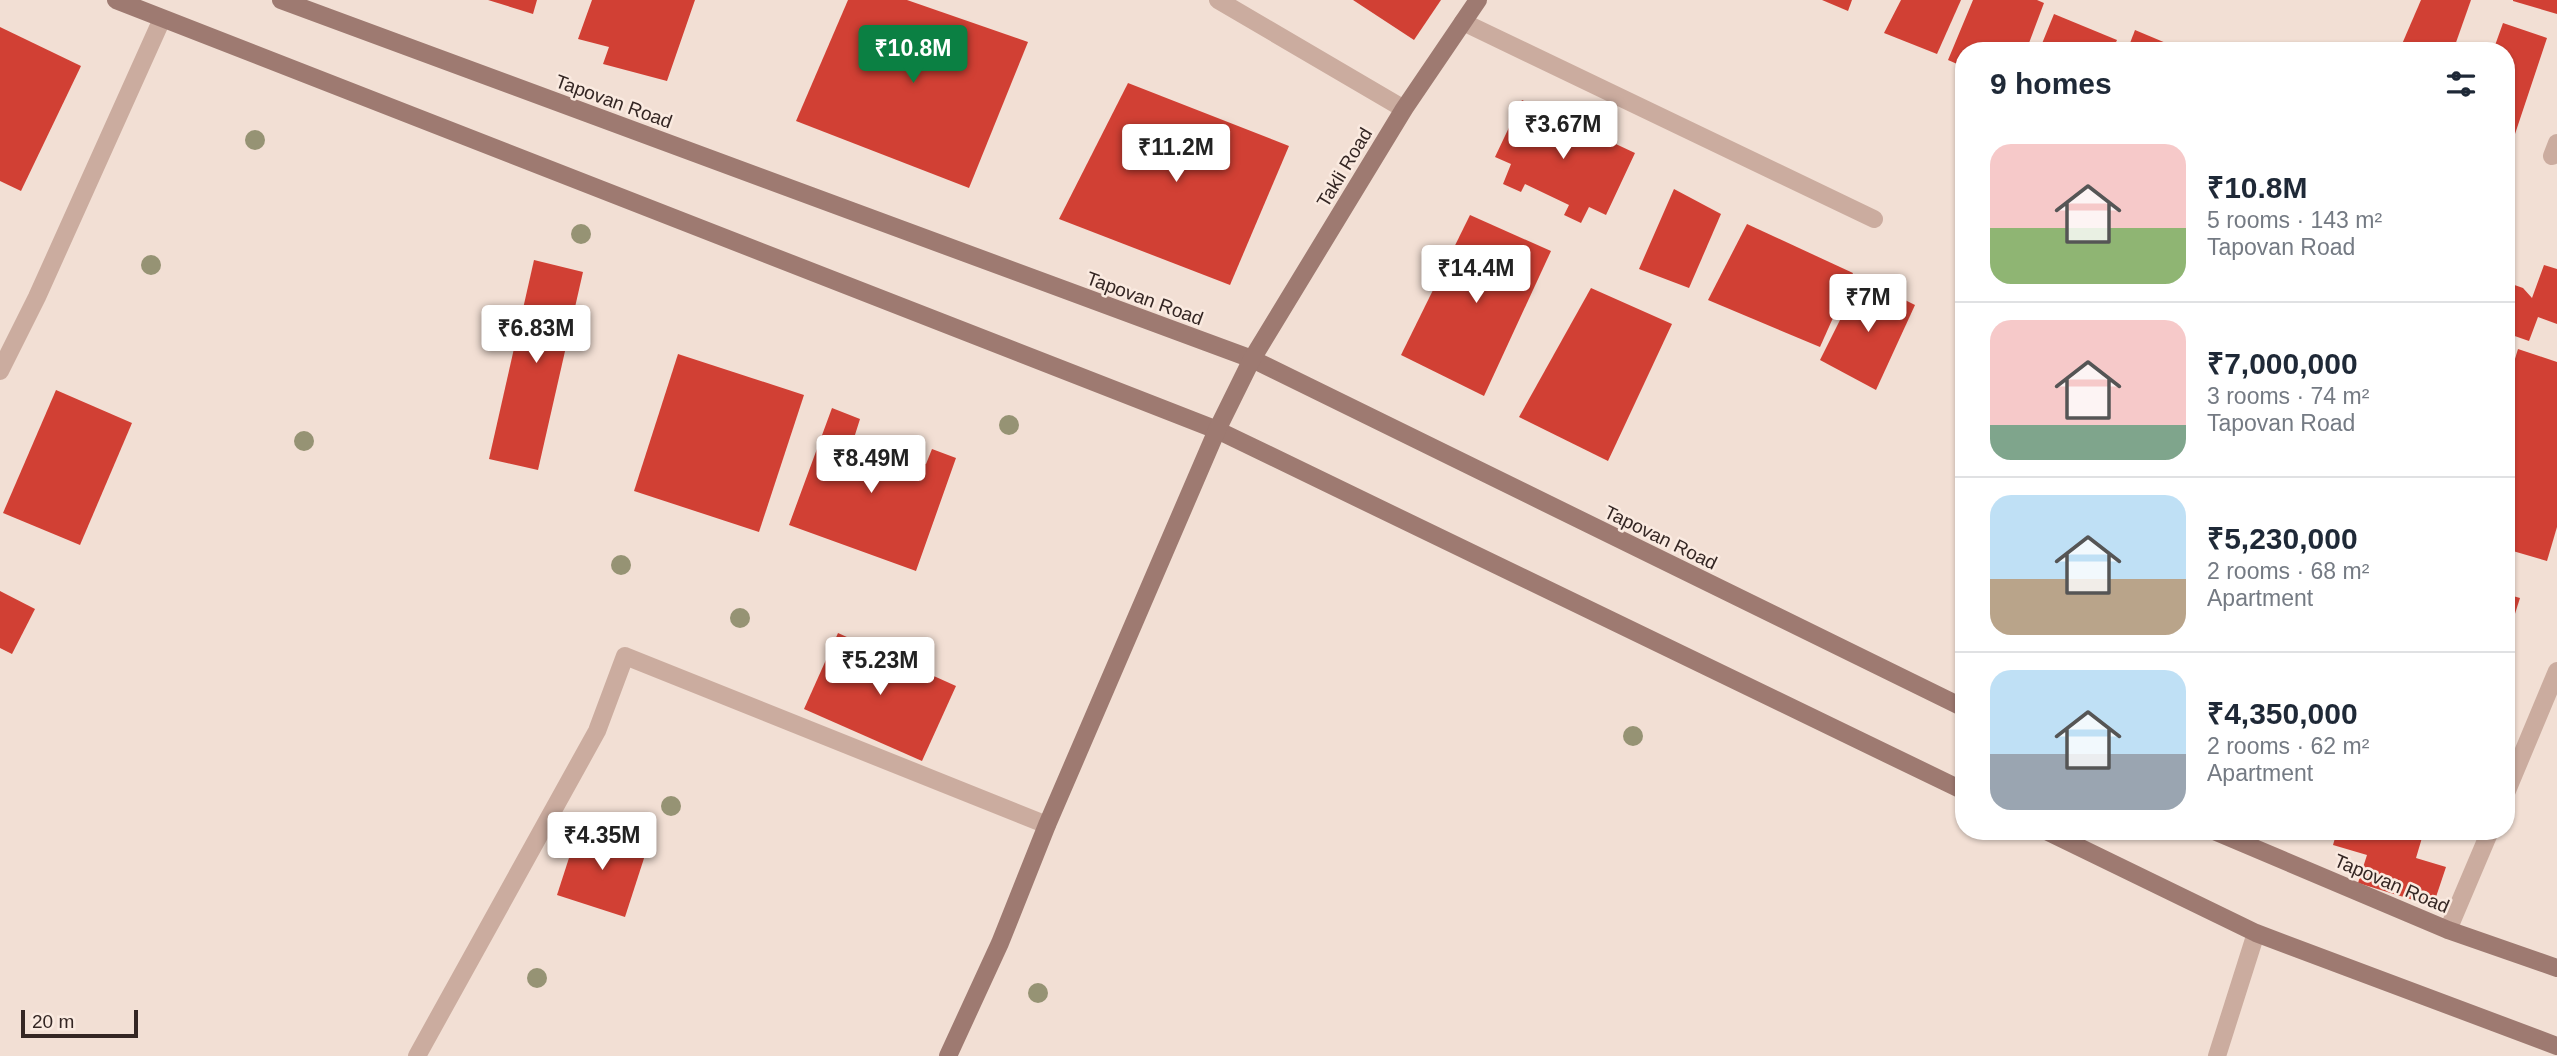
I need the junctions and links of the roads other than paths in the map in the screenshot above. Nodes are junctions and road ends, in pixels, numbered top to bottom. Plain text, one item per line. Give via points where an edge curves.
1 (116, 0) edge
2 (1218, 0) edge
3 (1478, 0) edge
4 (287, 1) edge
5 (162, 19) junction
6 (1463, 22) junction
7 (1404, 109) junction
8 (1874, 219) dead end
9 (1252, 359) junction
10 (0, 371) edge
11 (1217, 430) junction
12 (2557, 671) edge
13 (1955, 704) edge
14 (2515, 771) edge
15 (1955, 787) edge
16 (1047, 825) junction
17 (2065, 840) edge
18 (2235, 840) edge
19 (2486, 840) edge
20 (2448, 930) junction
21 (2256, 933) junction
22 (2557, 968) edge
23 (2557, 1046) edge
24 (416, 1056) edge
25 (948, 1056) edge
26 (2217, 1056) edge

1 - 5 main road
2 - 7 street
3 - 6 main road, Takli Road
4 - 9 main road, Tapovan Road
5 - 10 street
5 - 11 main road
6 - 7 main road, Takli Road
6 - 8 street
7 - 9 main road, Takli Road
9 - 11 main road, Takli Road
9 - 13 main road, Tapovan Road
11 - 15 main road
11 - 16 main road, Takli Road
12 - 14 street
16 - 24 street via 625,656 597,731
16 - 25 main road, Takli Road
17 - 21 main road
18 - 20 main road, Tapovan Road
19 - 20 street
20 - 22 main road, Tapovan Road
21 - 23 main road
21 - 26 street

